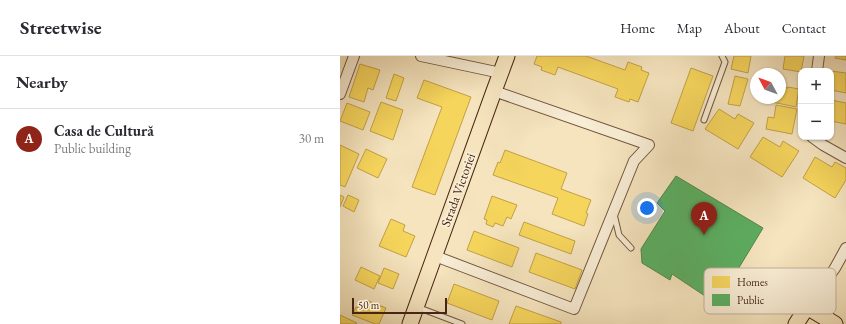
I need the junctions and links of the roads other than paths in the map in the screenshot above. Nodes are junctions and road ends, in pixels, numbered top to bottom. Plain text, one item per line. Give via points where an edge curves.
1 (354, 56) edge
2 (421, 56) edge
3 (507, 56) edge
4 (722, 56) edge
5 (820, 56) edge
6 (818, 68) edge
7 (501, 73) junction
8 (494, 91) junction
9 (340, 94) edge
10 (704, 120) dead end
11 (816, 140) edge
12 (846, 158) edge
13 (613, 210) junction
14 (630, 248) dead end
15 (846, 248) edge
16 (434, 256) junction
17 (835, 268) edge
18 (416, 307) junction
19 (802, 314) edge
20 (819, 314) edge
21 (410, 324) edge
22 (462, 324) edge
23 (796, 324) edge
24 (835, 324) edge

1 - 9 street
2 - 7 street
3 - 7 main road, Strada Victoriei
4 - 10 lane via 725,62
5 - 6 street
7 - 8 main road, Strada Victoriei
8 - 13 street via 649,145 634,161
8 - 16 main road, Strada Victoriei
11 - 12 street
13 - 14 lane via 619,235
13 - 16 street via 574,309
15 - 17 street
16 - 18 main road, Strada Victoriei
18 - 21 main road, Strada Victoriei
18 - 22 lane
19 - 23 main road
20 - 24 main road

